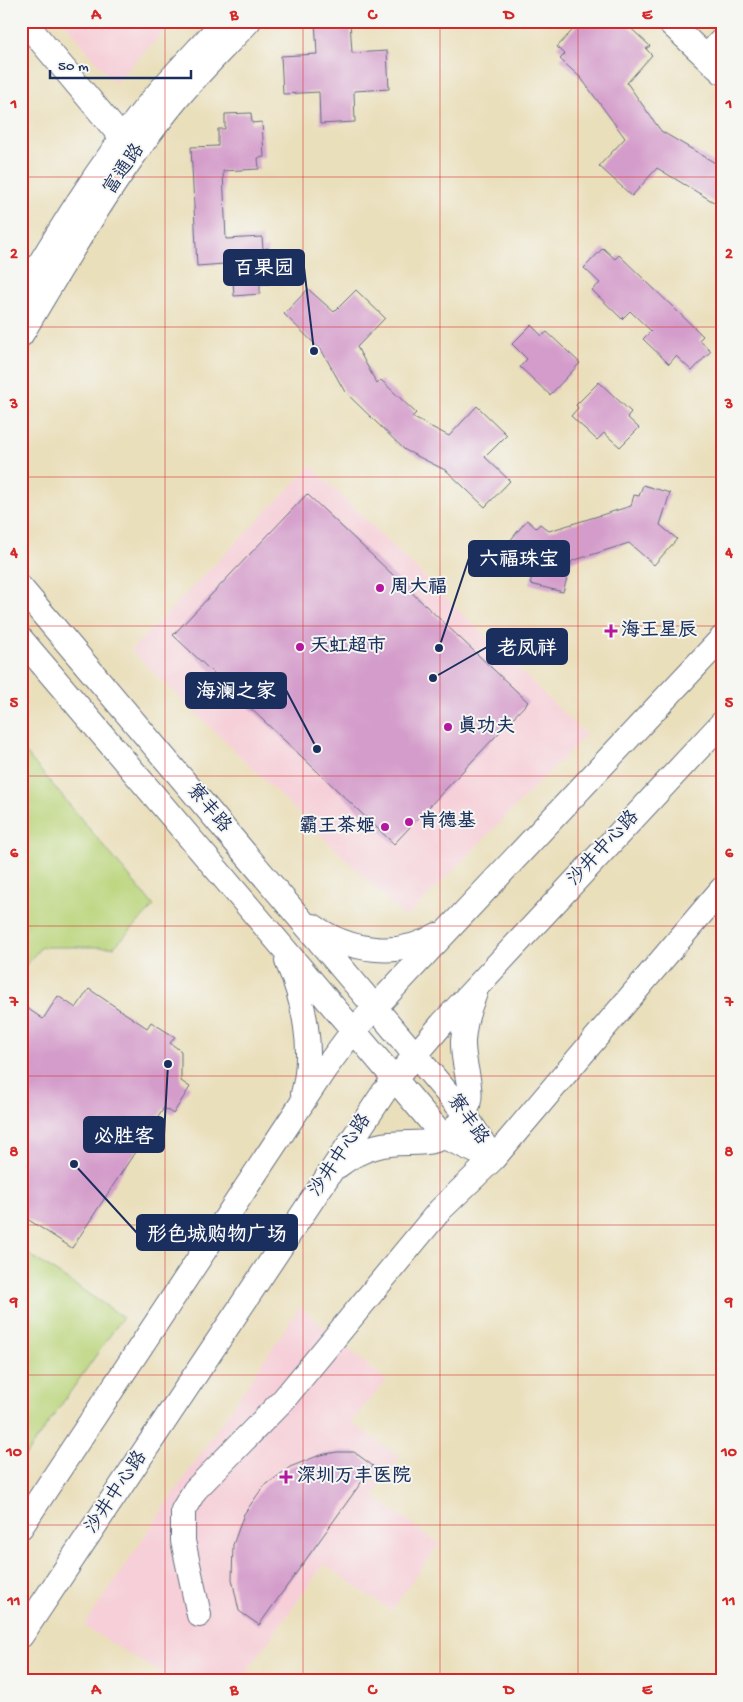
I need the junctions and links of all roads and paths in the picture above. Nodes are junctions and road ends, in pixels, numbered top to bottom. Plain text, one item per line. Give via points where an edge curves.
1 (24, 21) edge
2 (224, 21) edge
3 (249, 21) edge
4 (668, 21) edge
5 (716, 56) edge
6 (122, 138) junction
7 (21, 295) edge
8 (21, 335) edge
9 (21, 588) edge
10 (722, 638) edge
11 (21, 639) edge
12 (722, 723) edge
13 (722, 889) edge
14 (296, 914) junction
15 (449, 927) junction
16 (276, 939) junction
17 (480, 983) junction
18 (375, 1007) junction
19 (353, 1031) junction
20 (415, 1054) junction
21 (394, 1080) junction
22 (298, 1109) junction
23 (465, 1114) junction
24 (444, 1137) junction
25 (493, 1159) junction
26 (329, 1174) junction
27 (21, 1527) edge
28 (199, 1615) dead end
29 (21, 1636) edge

1 - 6 street
2 - 6 street, 富通路 via 164,86
3 - 8 street, 富通路 via 178,98 144,142 74,246
4 - 5 street
6 - 7 street, 富通路
9 - 14 street, 寮丰路
10 - 15 street
11 - 16 street, 寮丰路
12 - 17 street, 沙井中心路
13 - 25 street
14 - 15 street via 332,938 364,948 400,948 417,944
14 - 18 street, 寮丰路
15 - 18 street
16 - 19 street, 寮丰路
16 - 22 street via 288,962 306,1027 307,1081
17 - 20 street, 沙井中心路
17 - 23 street via 468,1011 463,1041 470,1085 470,1100
18 - 19 street
18 - 20 street, 寮丰路
19 - 21 street, 寮丰路
19 - 22 street
20 - 21 street, 沙井中心路
20 - 23 street, 寮丰路
21 - 24 street, 寮丰路
21 - 26 street, 沙井中心路
22 - 27 street
23 - 24 street
23 - 25 street, 寮丰路
24 - 25 street, 寮丰路
24 - 26 street via 424,1144 377,1146 351,1157
25 - 28 street via 440,1210 284,1399 194,1490 183,1510 183,1541
26 - 29 street, 沙井中心路

